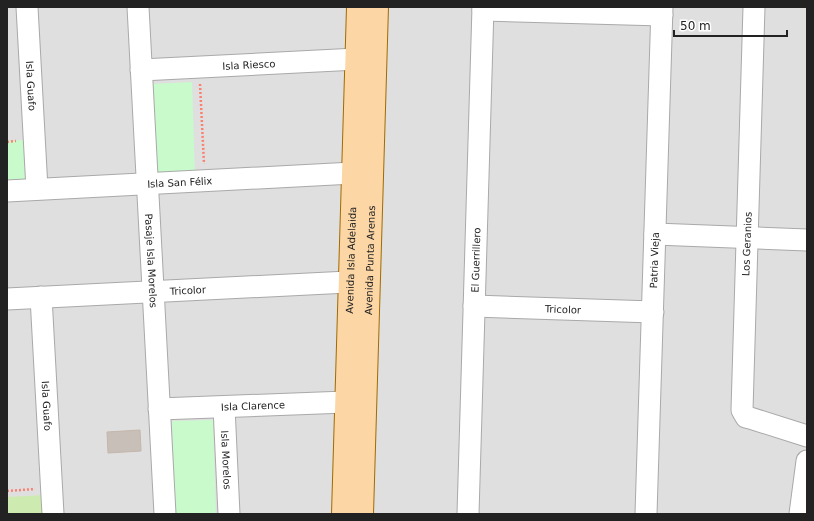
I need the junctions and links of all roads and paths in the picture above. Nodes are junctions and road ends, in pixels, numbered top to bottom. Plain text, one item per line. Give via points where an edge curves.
1 (27, 7) edge
2 (138, 7) edge
3 (358, 7) edge
4 (377, 7) edge
5 (754, 7) edge
6 (483, 8) edge
7 (662, 11) edge
8 (357, 59) junction
9 (200, 67) junction
10 (141, 70) junction
11 (353, 173) junction
12 (205, 181) junction
13 (147, 184) junction
14 (37, 189) junction
15 (7, 191) edge
16 (655, 234) junction
17 (748, 238) junction
18 (807, 240) edge
19 (359, 281) junction
20 (153, 292) junction
21 (40, 298) junction
22 (7, 299) edge
23 (474, 306) junction
24 (653, 312) junction
25 (346, 402) junction
26 (224, 406) junction
27 (159, 409) junction
28 (807, 436) edge
29 (807, 461) edge
30 (52, 488) junction
31 (7, 490) edge
32 (53, 514) edge
33 (164, 514) edge
34 (229, 514) edge
35 (343, 514) edge
36 (362, 514) edge
37 (468, 514) edge
38 (646, 514) edge
39 (800, 514) edge

1 - 14 street, Isla Guafo
2 - 10 street, Pasaje Isla Morelos
3 - 8 main road, Avenida Isla Adelaida
4 - 19 main road, Avenida Punta Arenas
5 - 17 street, Los Geranios
6 - 7 street
6 - 23 street, El Guerrillero
7 - 16 street, Patria Vieja
8 - 9 street, Isla Riesco
8 - 11 main road, Avenida Isla Adelaida
9 - 10 street, Isla Riesco
9 - 12 path
10 - 13 street, Pasaje Isla Morelos
11 - 12 street, Isla San Félix
11 - 19 main road, Avenida Isla Adelaida
12 - 13 street, Isla San Félix
13 - 14 street, Isla San Félix
13 - 20 street, Pasaje Isla Morelos
14 - 15 street, Isla San Félix
16 - 17 street
16 - 24 street, Patria Vieja
17 - 18 street
17 - 28 street, Los Geranios via 742,410 746,417
19 - 20 street, Tricolor
19 - 25 main road, Avenida Isla Adelaida
19 - 36 main road, Avenida Punta Arenas
20 - 21 street, Tricolor
20 - 27 street, Pasaje Isla Morelos
21 - 22 street, Tricolor
21 - 30 street, Isla Guafo
23 - 24 street, Tricolor
23 - 37 street, El Guerrillero
24 - 38 street, Patria Vieja
25 - 26 street, Isla Clarence
25 - 35 main road, Avenida Isla Adelaida
26 - 27 street, Isla Clarence
26 - 34 street, Isla Morelos
27 - 33 street, Pasaje Isla Morelos
29 - 39 street
30 - 31 path
30 - 32 street, Isla Guafo

